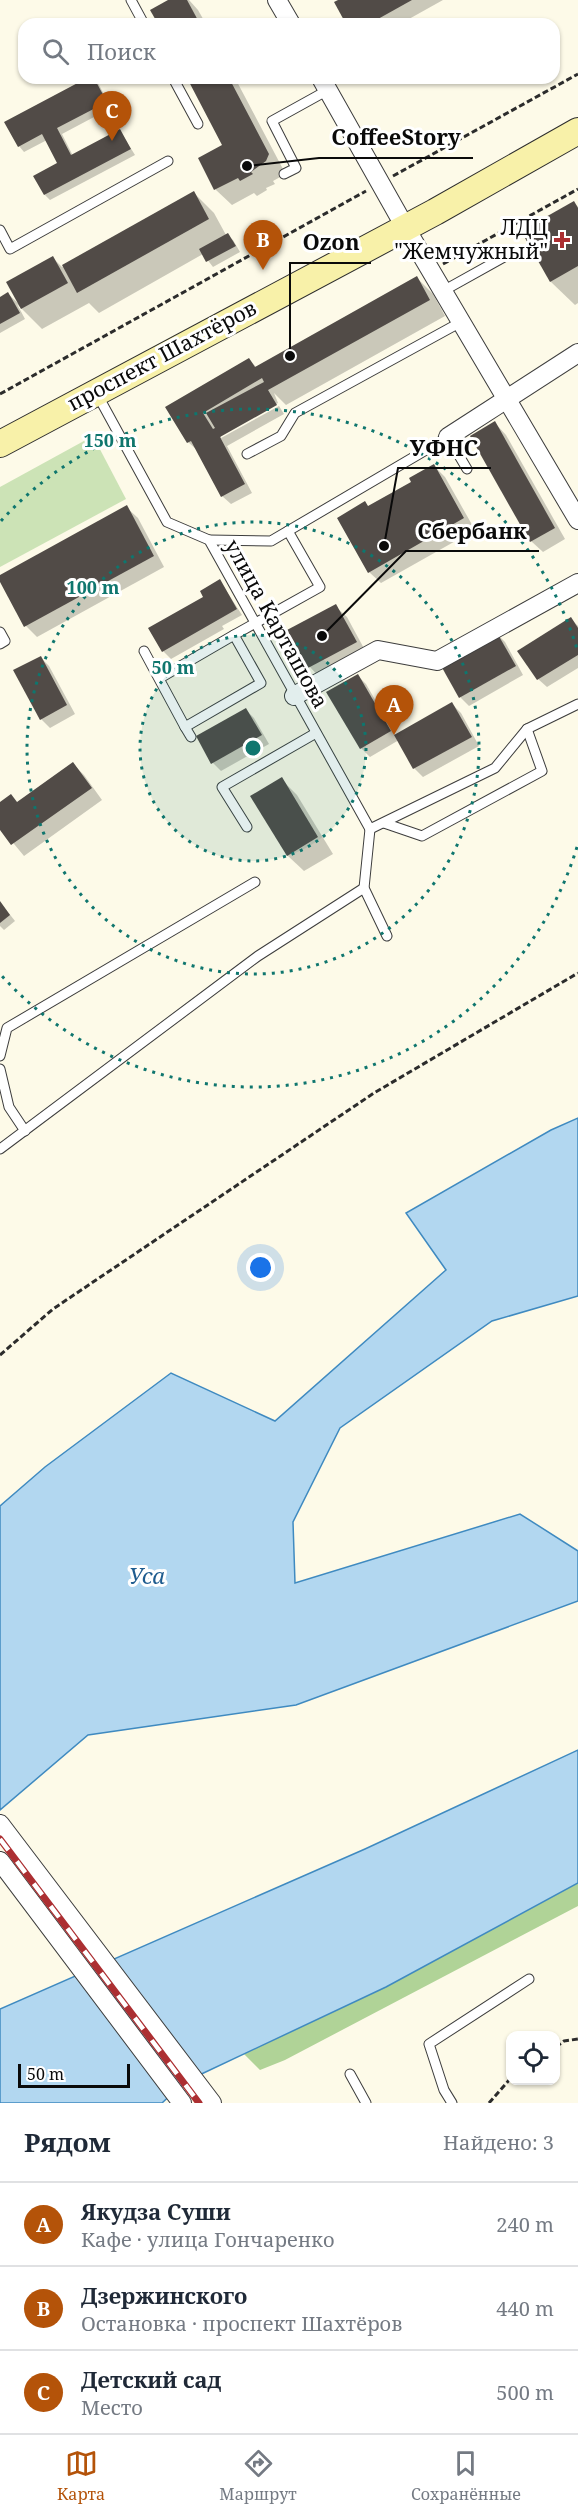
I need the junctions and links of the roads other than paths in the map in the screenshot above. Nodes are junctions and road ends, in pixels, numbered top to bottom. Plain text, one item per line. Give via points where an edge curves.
1 (131, 0) edge
2 (277, 0) edge
3 (141, 18) edge
4 (288, 18) edge
5 (177, 84) edge
6 (325, 84) edge
7 (198, 123) dead end
8 (578, 131) edge
9 (168, 161) dead end
10 (284, 174) dead end
11 (405, 227) junction
12 (0, 230) edge
13 (513, 252) dead end
14 (443, 291) junction
15 (462, 322) junction
16 (578, 353) edge
17 (96, 391) junction
18 (507, 399) junction
19 (448, 437) junction
20 (0, 444) edge
21 (247, 454) dead end
22 (467, 469) dead end
23 (578, 520) edge
24 (288, 531) junction
25 (209, 540) junction
26 (578, 583) edge
27 (254, 624) junction
28 (0, 632) edge
29 (234, 635) junction
30 (0, 644) edge
31 (144, 651) dead end
32 (160, 678) junction
33 (294, 696) junction
34 (578, 704) edge
35 (185, 727) junction
36 (527, 729) junction
37 (316, 733) junction
38 (191, 737) dead end
39 (384, 823) junction
40 (247, 827) dead end
41 (370, 829) junction
42 (255, 882) dead end
43 (364, 888) junction
44 (387, 936) dead end
45 (0, 1056) edge
46 (0, 1070) edge
47 (26, 1131) junction
48 (0, 1149) edge
49 (0, 1824) edge
50 (0, 1861) edge
51 (529, 1979) dead end
52 (350, 2074) dead end
53 (210, 2101) edge
54 (182, 2103) edge
55 (366, 2103) edge
56 (452, 2103) edge

1 - 3 lane
2 - 4 street
5 - 7 lane
6 - 10 lane via 272,121 296,168
6 - 11 street
8 - 11 main road, проспект Шахтёров
9 - 12 lane via 10,249
11 - 14 street
11 - 17 main road, проспект Шахтёров
13 - 14 lane
14 - 15 street
15 - 18 street
15 - 21 lane via 296,413 281,436
16 - 18 street
17 - 20 main road, проспект Шахтёров
17 - 25 lane, улица Карташова via 167,522
18 - 19 street
18 - 23 street
19 - 22 lane
19 - 24 lane
24 - 25 lane via 271,542
24 - 27 lane via 320,587
25 - 27 lane, улица Карташова
26 - 33 street via 437,661 378,650
27 - 29 lane
27 - 33 lane, улица Карташова
28 - 30 lane via 5,641
29 - 32 lane
29 - 35 lane via 261,683
31 - 32 lane
32 - 35 lane
33 - 37 lane, улица Карташова
34 - 36 lane
35 - 38 lane
36 - 39 lane via 495,768
36 - 39 lane via 542,771 423,836
37 - 40 lane via 222,787
37 - 41 lane, улица Карташова
39 - 41 lane
41 - 43 lane
42 - 45 lane via 7,1028
43 - 44 lane
43 - 47 lane via 258,956
46 - 47 lane via 9,1107
47 - 48 lane
49 - 53 street
50 - 54 street
51 - 56 lane via 429,2044
52 - 55 lane

